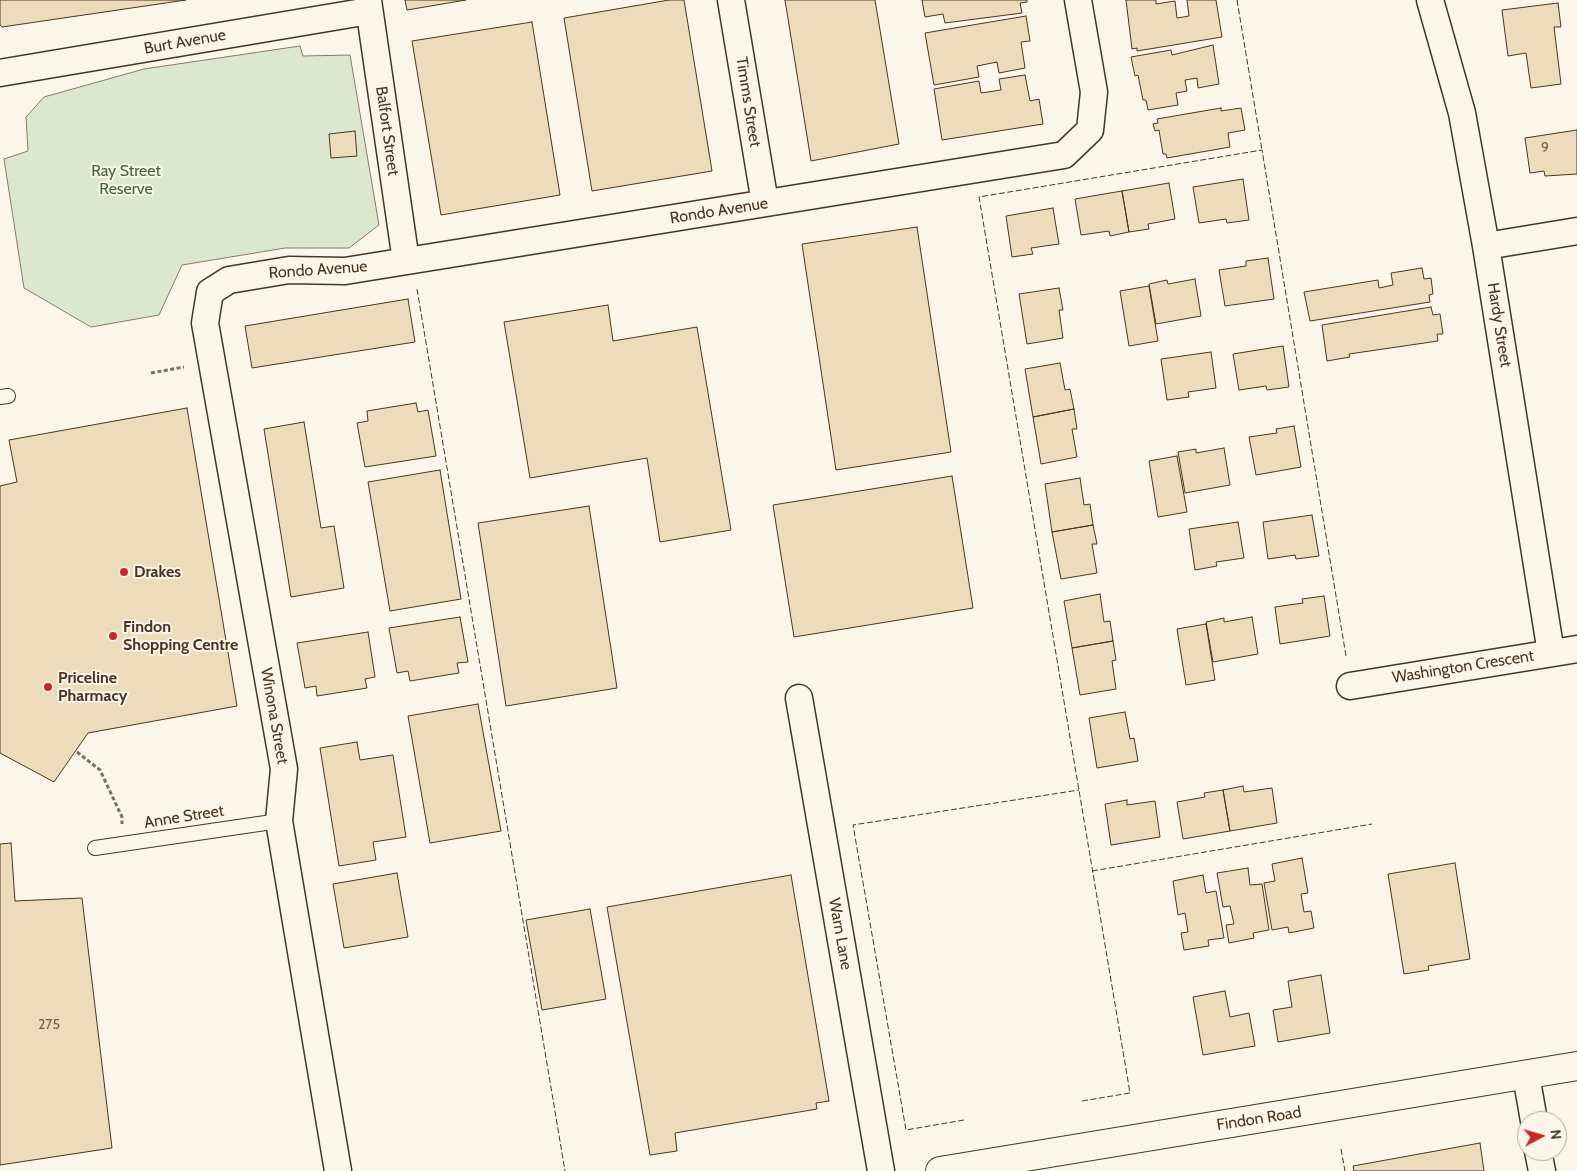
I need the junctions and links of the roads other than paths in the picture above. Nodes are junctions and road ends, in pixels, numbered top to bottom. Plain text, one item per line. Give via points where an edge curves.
1 (731, 0) edge
2 (1078, 0) edge
3 (1430, 0) edge
4 (368, 5) edge
5 (0, 73) edge
6 (765, 203) junction
7 (1577, 231) edge
8 (1486, 246) junction
9 (406, 261) junction
10 (210, 292) joint
11 (1577, 649) edge
12 (1551, 653) junction
13 (1350, 686) dead end
14 (800, 698) dead end
15 (279, 820) junction
16 (96, 848) dead end
17 (1577, 1066) edge
18 (1526, 1075) junction
19 (1532, 1111) edge
20 (338, 1171) edge
21 (881, 1171) edge
22 (940, 1171) edge

1 - 6 street, Timms Street
2 - 6 street, Rondo Avenue via 1094,92 1090,130 1064,155
3 - 8 street, Hardy Street via 1462,113
4 - 5 street, Burt Avenue
4 - 9 street, Balfort Street
6 - 9 street, Rondo Avenue
7 - 8 street
8 - 12 street, Hardy Street
9 - 10 street, Rondo Avenue via 345,271 281,272 229,280
10 - 15 street, Winona Street via 204,323 284,769
11 - 12 street, Washington Crescent
12 - 13 street, Washington Crescent
14 - 21 street, Warn Lane
15 - 16 lane, Anne Street
15 - 20 street, Winona Street
17 - 18 main road, Findon Road
18 - 19 street
18 - 22 main road, Findon Road

